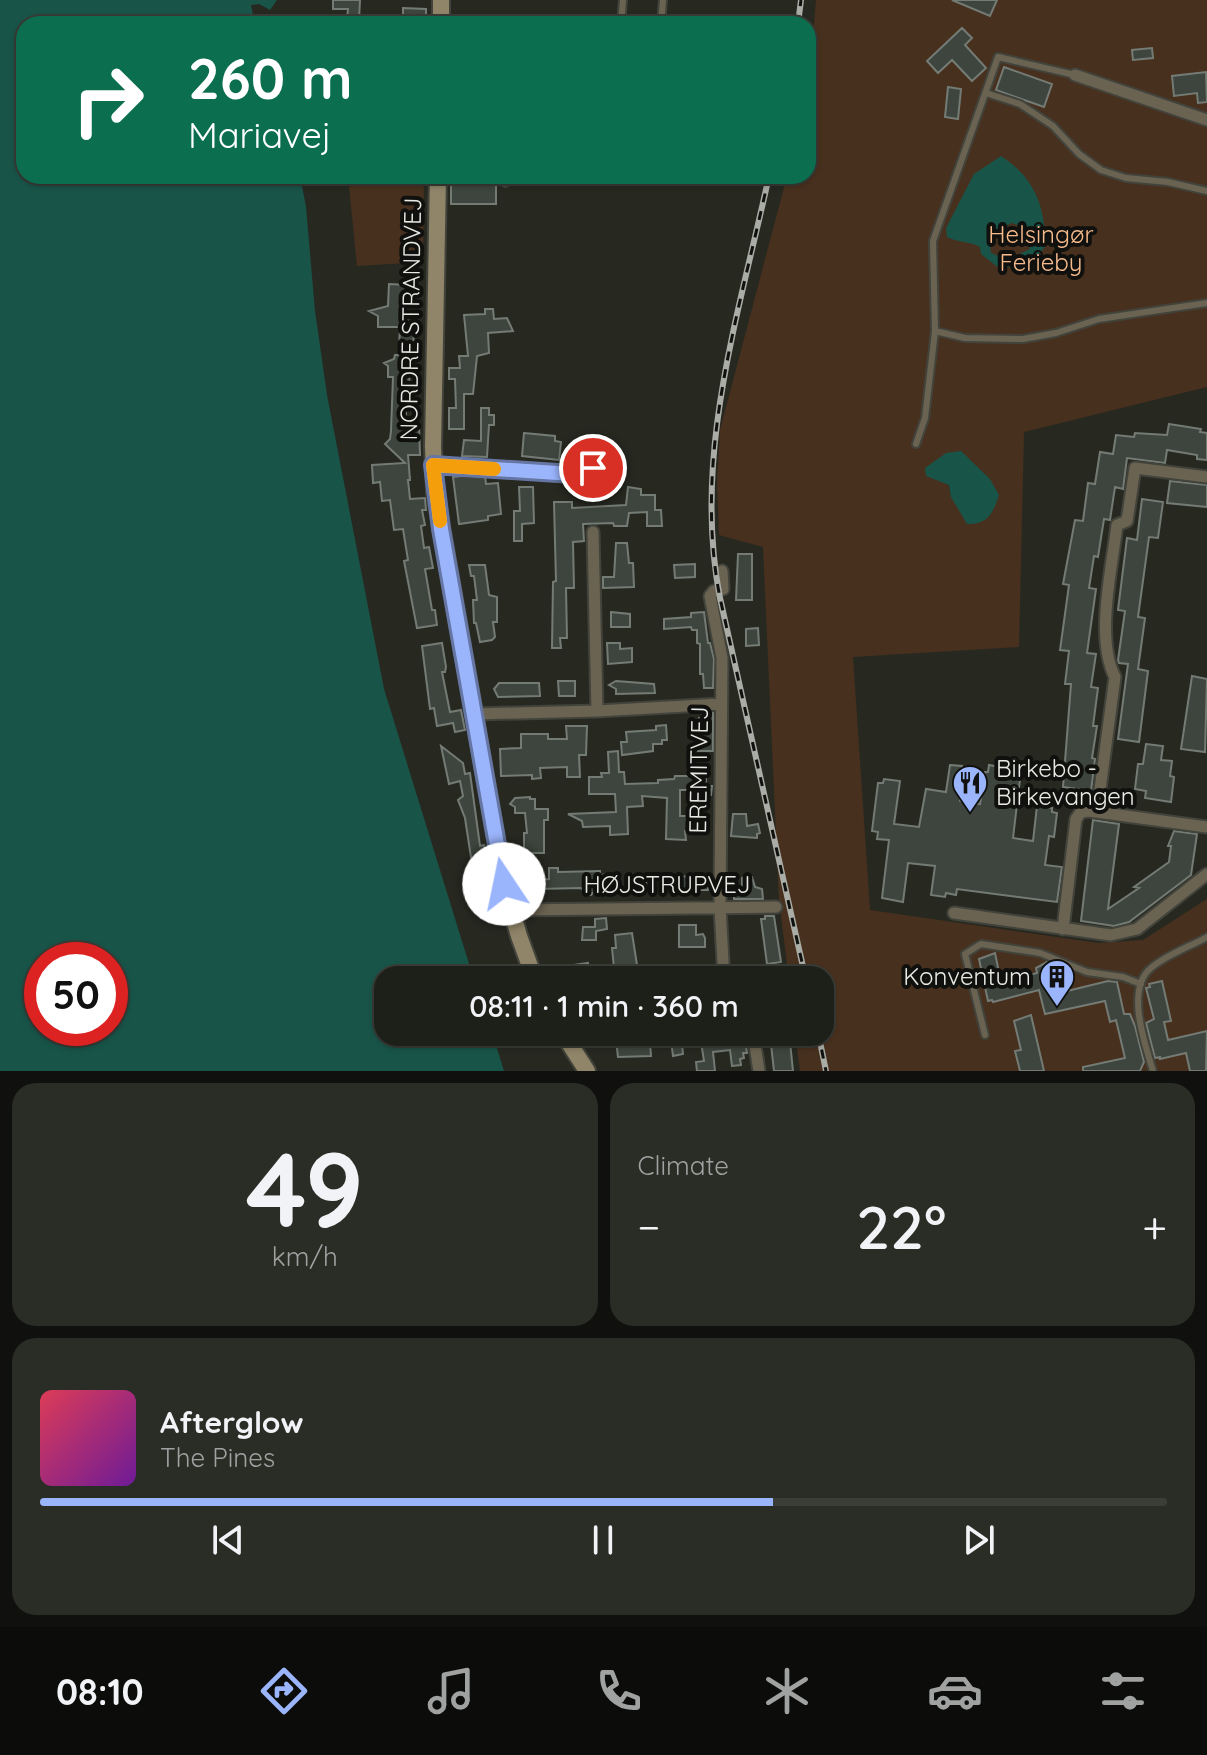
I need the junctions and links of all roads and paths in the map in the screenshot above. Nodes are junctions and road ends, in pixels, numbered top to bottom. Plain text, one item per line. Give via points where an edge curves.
1 (1075, 75) joint
2 (986, 93) junction
3 (1207, 120) edge
4 (438, 184) edge
5 (1207, 191) edge
6 (1207, 303) edge
7 (935, 331) junction
8 (916, 444) dead end
9 (597, 449) dead end
10 (433, 465) junction
11 (1207, 477) edge
12 (593, 532) dead end
13 (722, 571) dead end
14 (721, 704) junction
15 (597, 711) junction
16 (473, 714) junction
17 (1097, 812) junction
18 (1207, 827) edge
19 (1207, 874) edge
20 (720, 907) junction
21 (776, 907) dead end
22 (510, 910) junction
23 (954, 913) dead end
24 (1063, 929) junction
25 (1207, 937) edge
26 (530, 966) edge
27 (723, 966) edge
28 (1141, 984) junction
29 (985, 1035) dead end
30 (571, 1046) edge
31 (755, 1046) edge
32 (587, 1071) edge
33 (759, 1071) edge
34 (1153, 1071) edge

1 - 2 lane via 998,57
1 - 3 street
2 - 5 lane via 1020,104 1053,126 1101,170
2 - 7 lane via 933,241
4 - 10 main road, NORDRE STRANDVEJ
6 - 7 lane via 1099,319 1023,339 965,338
7 - 8 lane via 925,418
9 - 10 street via 593,468 586,473
10 - 16 main road, NORDRE STRANDVEJ
11 - 17 street via 1135,468 1127,521 1117,525 1104,642 1115,677
12 - 15 street
13 - 14 street, EREMITVEJ via 723,589 710,596 722,658
14 - 15 street
14 - 20 street, EREMITVEJ
15 - 16 street
16 - 22 main road, NORDRE STRANDVEJ
17 - 18 street
17 - 24 street via 1081,812 1076,819
19 - 24 street via 1137,929 1111,935
20 - 21 street, HØJSTRUPVEJ
20 - 22 street, HØJSTRUPVEJ
20 - 27 street, EREMITVEJ
22 - 26 main road, NORDRE STRANDVEJ
23 - 24 street
25 - 28 lane via 1149,969
28 - 29 lane via 1087,972 1040,953 981,944 965,954
28 - 34 lane via 1141,1030
30 - 32 main road
31 - 33 street

